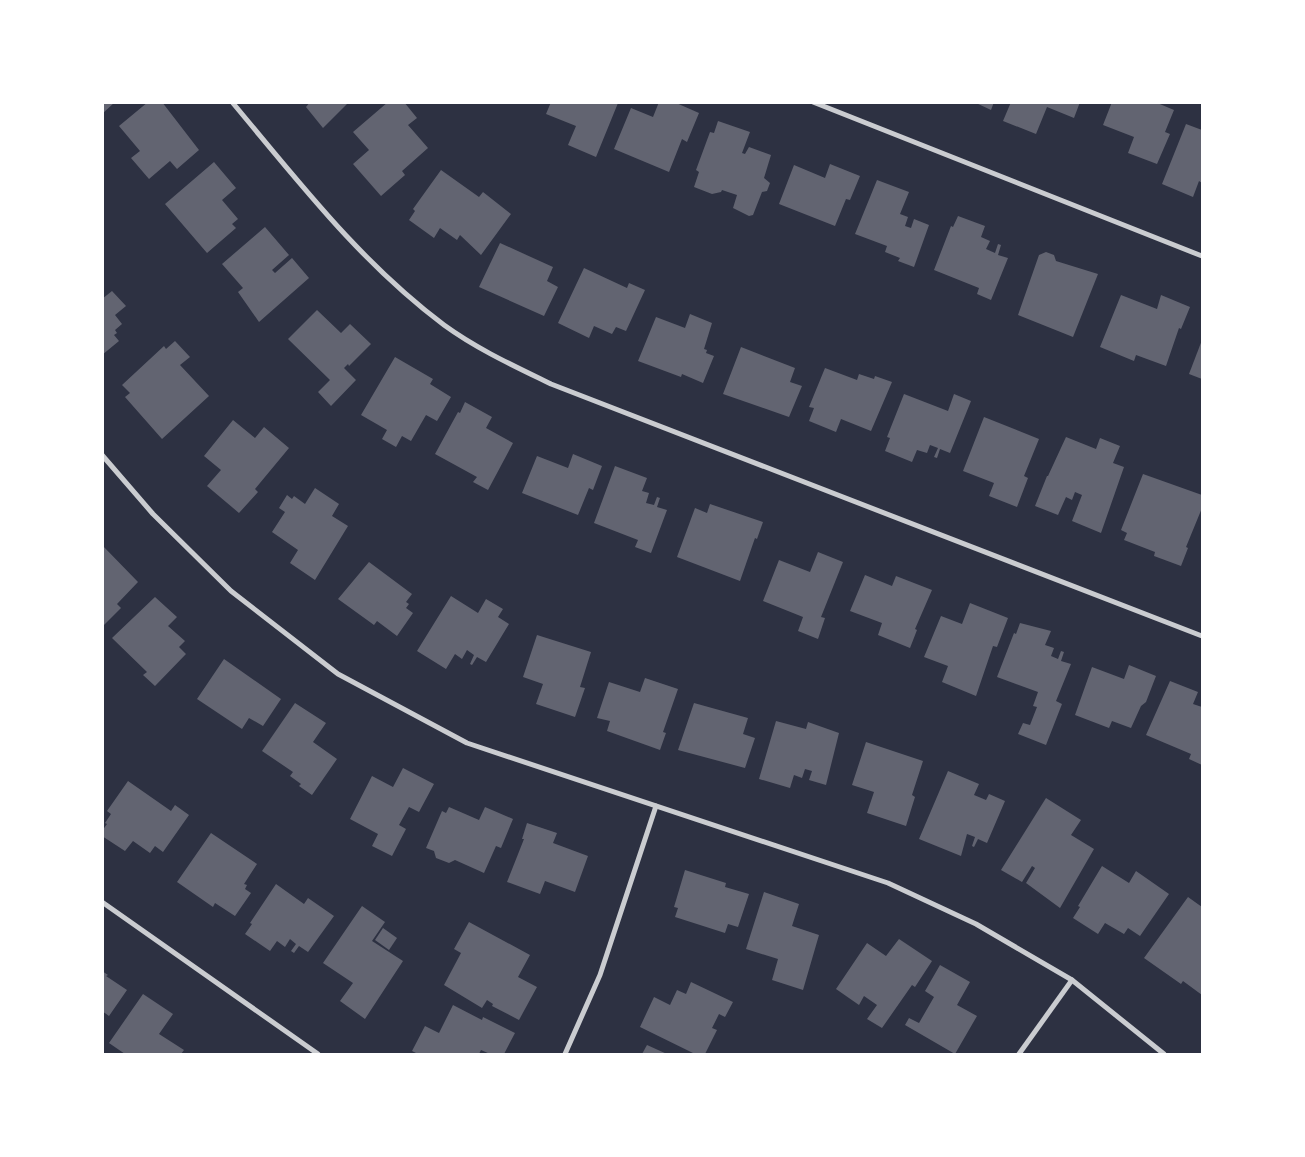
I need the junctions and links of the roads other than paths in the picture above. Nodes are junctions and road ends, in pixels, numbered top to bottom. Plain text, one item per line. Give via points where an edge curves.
1 (232, 102) edge
2 (813, 102) edge
3 (1202, 256) edge
4 (102, 456) edge
5 (1202, 636) edge
6 (656, 806) junction
7 (102, 902) edge
8 (1072, 980) junction
9 (318, 1054) edge
10 (565, 1054) edge
11 (1019, 1054) edge
12 (1164, 1054) edge

1 - 5 street via 352,245 445,326 498,358 550,384
2 - 3 street
4 - 6 street via 153,514 231,591 338,674 467,743
6 - 8 street via 888,883 976,924
6 - 10 street via 600,975
7 - 9 street
8 - 11 street
8 - 12 street

